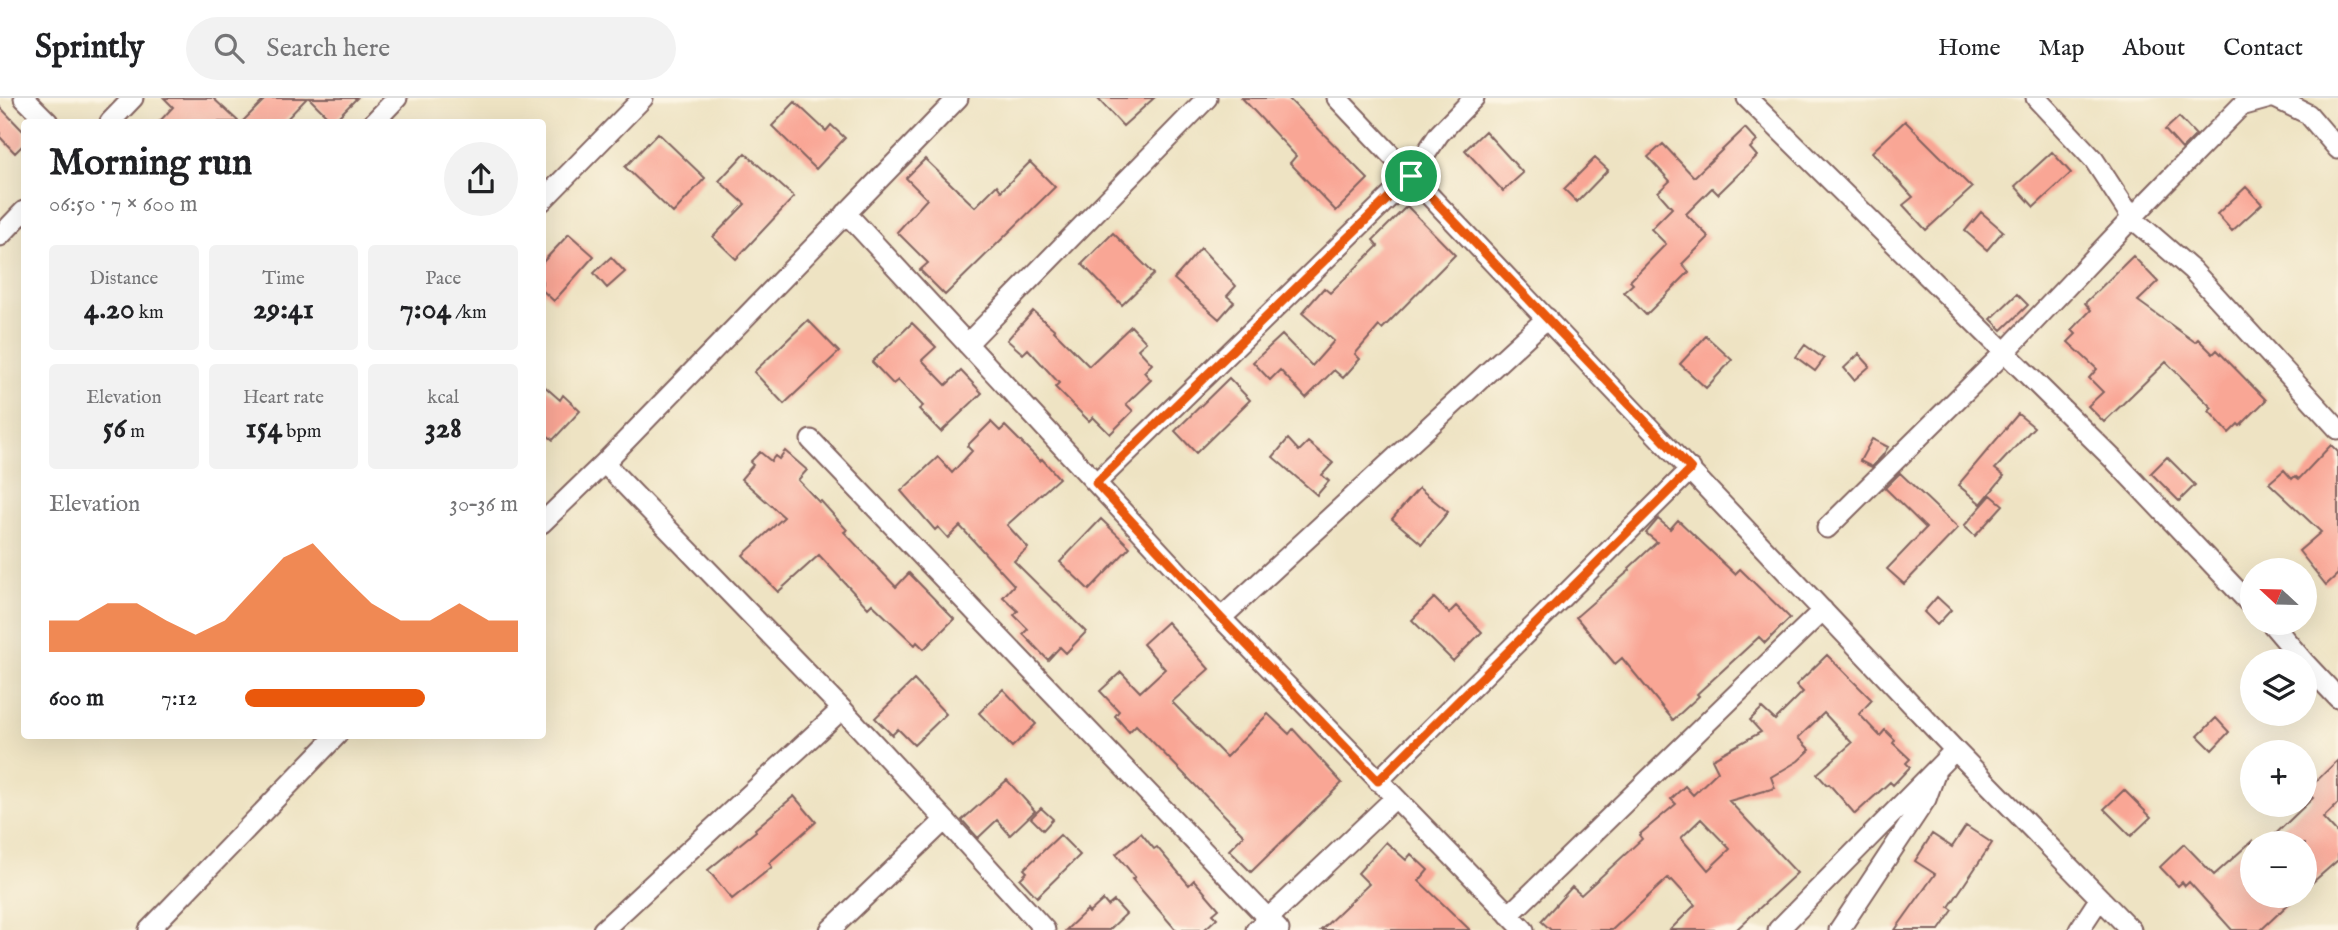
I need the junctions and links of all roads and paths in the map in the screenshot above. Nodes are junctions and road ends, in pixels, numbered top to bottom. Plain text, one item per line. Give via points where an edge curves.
1 (23, 98) edge
2 (133, 98) edge
3 (397, 98) edge
4 (643, 98) edge
5 (958, 98) edge
6 (1207, 98) edge
7 (1337, 98) edge
8 (1474, 98) edge
9 (1747, 98) edge
10 (2036, 98) edge
11 (2273, 98) edge
12 (45, 119) edge
13 (113, 119) edge
14 (377, 119) edge
15 (2338, 149) edge
16 (1411, 176) junction
17 (546, 197) edge
18 (846, 213) junction
19 (21, 214) edge
20 (2132, 218) junction
21 (0, 236) edge
22 (1546, 318) junction
23 (967, 344) junction
24 (2004, 353) junction
25 (2338, 429) edge
26 (811, 440) dead end
27 (604, 463) junction
28 (1691, 469) junction
29 (1096, 483) junction
30 (546, 519) edge
31 (1827, 528) dead end
32 (2240, 593) edge
33 (1823, 610) junction
34 (1221, 618) junction
35 (2281, 635) edge
36 (2293, 649) edge
37 (2317, 676) edge
38 (2338, 698) edge
39 (842, 709) junction
40 (333, 739) edge
41 (1955, 750) junction
42 (1938, 767) junction
43 (1378, 781) junction
44 (1395, 798) junction
45 (945, 820) junction
46 (2100, 898) junction
47 (1509, 915) junction
48 (1268, 926) edge
49 (149, 930) edge
50 (603, 930) edge
51 (830, 930) edge
52 (1045, 930) edge
53 (1524, 930) edge
54 (1778, 930) edge
55 (1839, 930) edge
56 (2079, 930) edge
57 (2131, 930) edge

1 - 12 street
2 - 13 street
3 - 14 street
4 - 17 street
5 - 18 street
6 - 23 street
7 - 16 street
8 - 16 street via 1439,134
9 - 24 street
10 - 20 street via 2094,160
11 - 15 street via 2308,114
11 - 20 street via 2241,106
16 - 22 street
16 - 29 street
18 - 23 street
18 - 27 street
19 - 21 street
20 - 24 street
20 - 25 street via 2192,270
22 - 28 street
22 - 34 street
23 - 29 street
24 - 31 street
24 - 32 street via 2115,461
26 - 48 street
27 - 30 street
27 - 39 street
28 - 33 street
28 - 43 street
29 - 34 street
33 - 41 street
33 - 47 street
34 - 43 street
35 - 36 street
37 - 38 street
39 - 45 street
39 - 50 street
40 - 49 street
41 - 42 street
41 - 46 street
42 - 54 street
42 - 55 street via 1926,799
43 - 44 street
44 - 47 street
44 - 48 street
45 - 51 street
45 - 52 street
46 - 56 street
46 - 57 street
47 - 53 street

